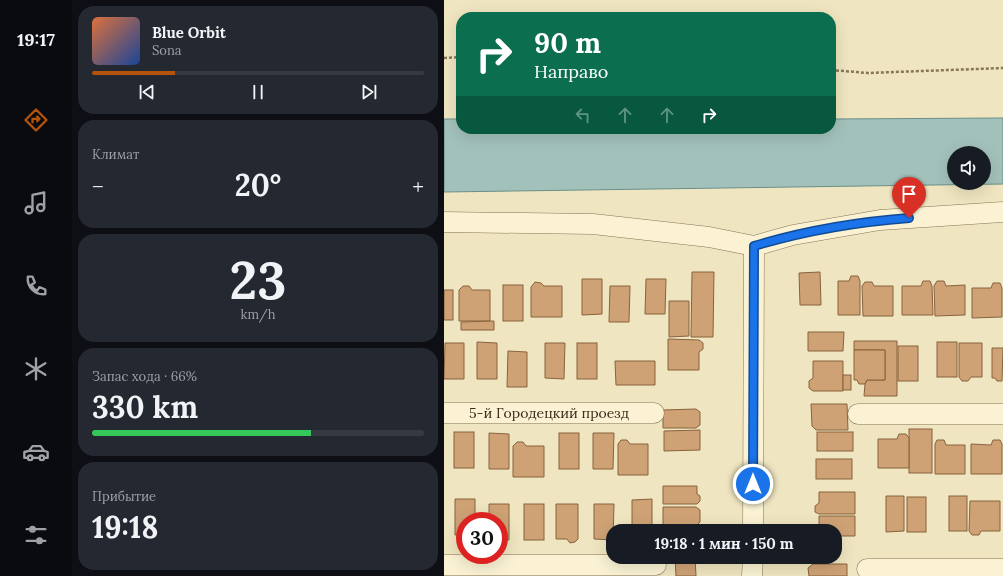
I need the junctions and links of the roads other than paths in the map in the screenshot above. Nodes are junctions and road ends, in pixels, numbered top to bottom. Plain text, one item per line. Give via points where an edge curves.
1 (1003, 212) edge
2 (444, 222) edge
3 (754, 246) junction
4 (444, 413) edge
5 (654, 413) dead end
6 (858, 414) dead end
7 (1003, 414) edge
8 (753, 524) edge
9 (752, 564) edge
10 (444, 565) edge
11 (656, 565) dead end
12 (866, 569) dead end
13 (1003, 569) edge
14 (752, 576) edge

1 - 3 street via 880,220 793,235
2 - 3 street via 593,224 709,237
3 - 8 street
4 - 5 street, 5-й Городецкий проезд
6 - 7 street
9 - 14 street
10 - 11 street
12 - 13 street

